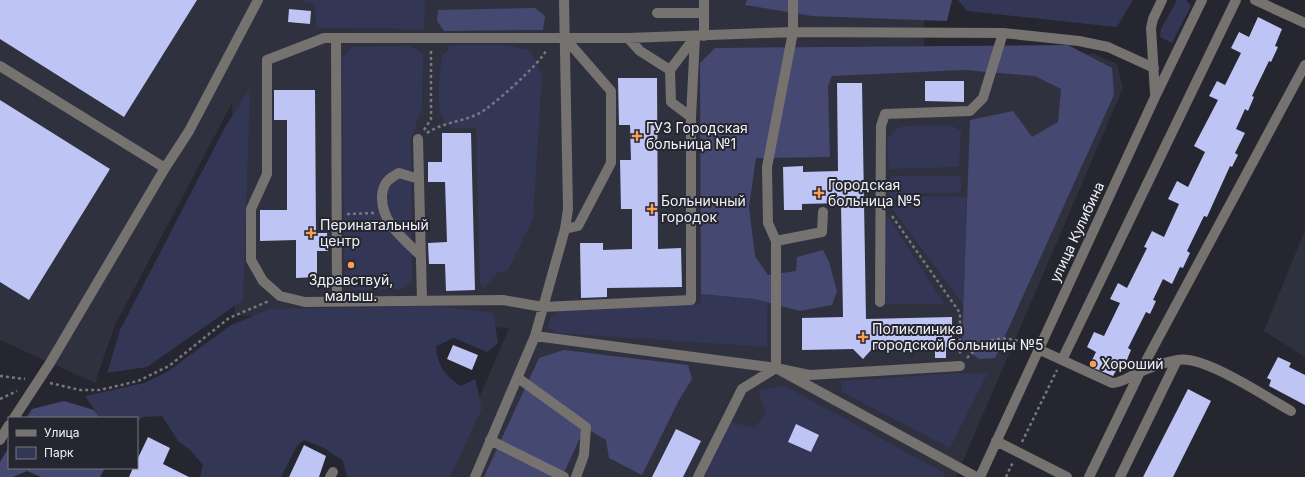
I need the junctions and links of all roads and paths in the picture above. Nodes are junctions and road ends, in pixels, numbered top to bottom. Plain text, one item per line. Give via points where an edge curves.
1 (258, 0) edge
2 (564, 0) edge
3 (704, 0) edge
4 (793, 0) edge
5 (1162, 0) edge
6 (1202, 0) edge
7 (1236, 0) edge
8 (1256, 0) edge
9 (657, 13) dead end
10 (703, 13) junction
11 (1305, 23) edge
12 (793, 32) junction
13 (1003, 33) junction
14 (552, 37) junction
15 (564, 37) junction
16 (700, 37) junction
17 (336, 38) junction
18 (628, 38) junction
19 (431, 39) junction
20 (1305, 65) edge
21 (0, 66) edge
22 (1154, 68) junction
23 (670, 70) junction
24 (1155, 97) junction
25 (691, 117) junction
26 (418, 139) junction
27 (165, 168) junction
28 (419, 179) junction
29 (880, 200) junction
30 (823, 212) dead end
31 (384, 213) junction
32 (337, 214) junction
33 (565, 229) junction
34 (776, 241) junction
35 (421, 256) junction
36 (280, 296) junction
37 (422, 301) junction
38 (338, 302) junction
39 (880, 302) dead end
40 (543, 307) junction
41 (536, 336) junction
42 (1038, 349) junction
43 (1062, 360) junction
44 (1177, 360) junction
45 (960, 366) junction
46 (776, 368) junction
47 (1140, 372) junction
48 (0, 376) edge
49 (518, 378) junction
50 (38, 381) junction
51 (80, 390) dead end
52 (1291, 411) dead end
53 (15, 417) edge
54 (8, 427) edge
55 (0, 440) edge
56 (490, 440) junction
57 (996, 441) junction
58 (1018, 452) junction
59 (475, 477) edge
60 (564, 477) edge
61 (576, 477) edge
62 (698, 477) edge
63 (976, 477) edge
64 (980, 477) edge
65 (1006, 477) edge
66 (1067, 477) edge
67 (1089, 477) edge
68 (1120, 477) edge

1 - 27 street via 189,131
2 - 15 street
3 - 10 street
4 - 12 street
5 - 22 street via 1151,28
6 - 24 street, улица Кулибина
7 - 43 street
8 - 11 street
9 - 10 street
10 - 16 street
12 - 13 street
12 - 16 street
12 - 34 street via 767,167 768,223
13 - 22 street via 1079,41 1108,47
13 - 29 street via 983,98 970,111 885,114 880,126
14 - 15 street
14 - 19 street
14 - 26 path via 545,55 527,75 479,114 439,126
15 - 18 street
15 - 33 street via 568,209
15 - 33 street via 611,91 611,163 578,226
16 - 18 street
16 - 23 street
16 - 25 street
17 - 19 street
17 - 32 street
17 - 36 street via 324,38 267,60 267,174 251,209 251,260 263,281
18 - 23 street via 640,51
19 - 26 path via 431,119
20 - 47 street
21 - 27 street
22 - 24 street
23 - 25 street via 671,102
24 - 42 street, улица Кулибина
25 - 40 street via 691,300
26 - 28 street
27 - 50 street
28 - 31 street via 399,173 387,179 383,188
28 - 35 street
29 - 39 street
29 - 45 path via 960,313
30 - 34 street via 822,232
31 - 32 path
31 - 35 street via 392,227
32 - 38 street
33 - 40 street
34 - 46 street
35 - 37 street
36 - 38 street via 305,302
36 - 51 path via 229,318 169,366 138,381 100,390
37 - 38 street
37 - 40 street via 503,300
40 - 41 street
41 - 46 street
41 - 49 street
42 - 43 street
42 - 45 path via 1015,338 995,338 975,350
42 - 57 street, улица Кулибина
43 - 47 street via 1112,383 1118,383
43 - 58 path
44 - 47 street
44 - 52 street via 1195,361 1211,367
44 - 68 street
45 - 46 street via 809,375
46 - 62 street via 742,389
46 - 63 street
47 - 67 street
48 - 50 path
49 - 56 street
49 - 61 street via 586,427 584,455
50 - 53 street
54 - 55 street
56 - 59 street
56 - 60 street
57 - 58 street
57 - 64 street, улица Кулибина
58 - 65 path
58 - 66 street

